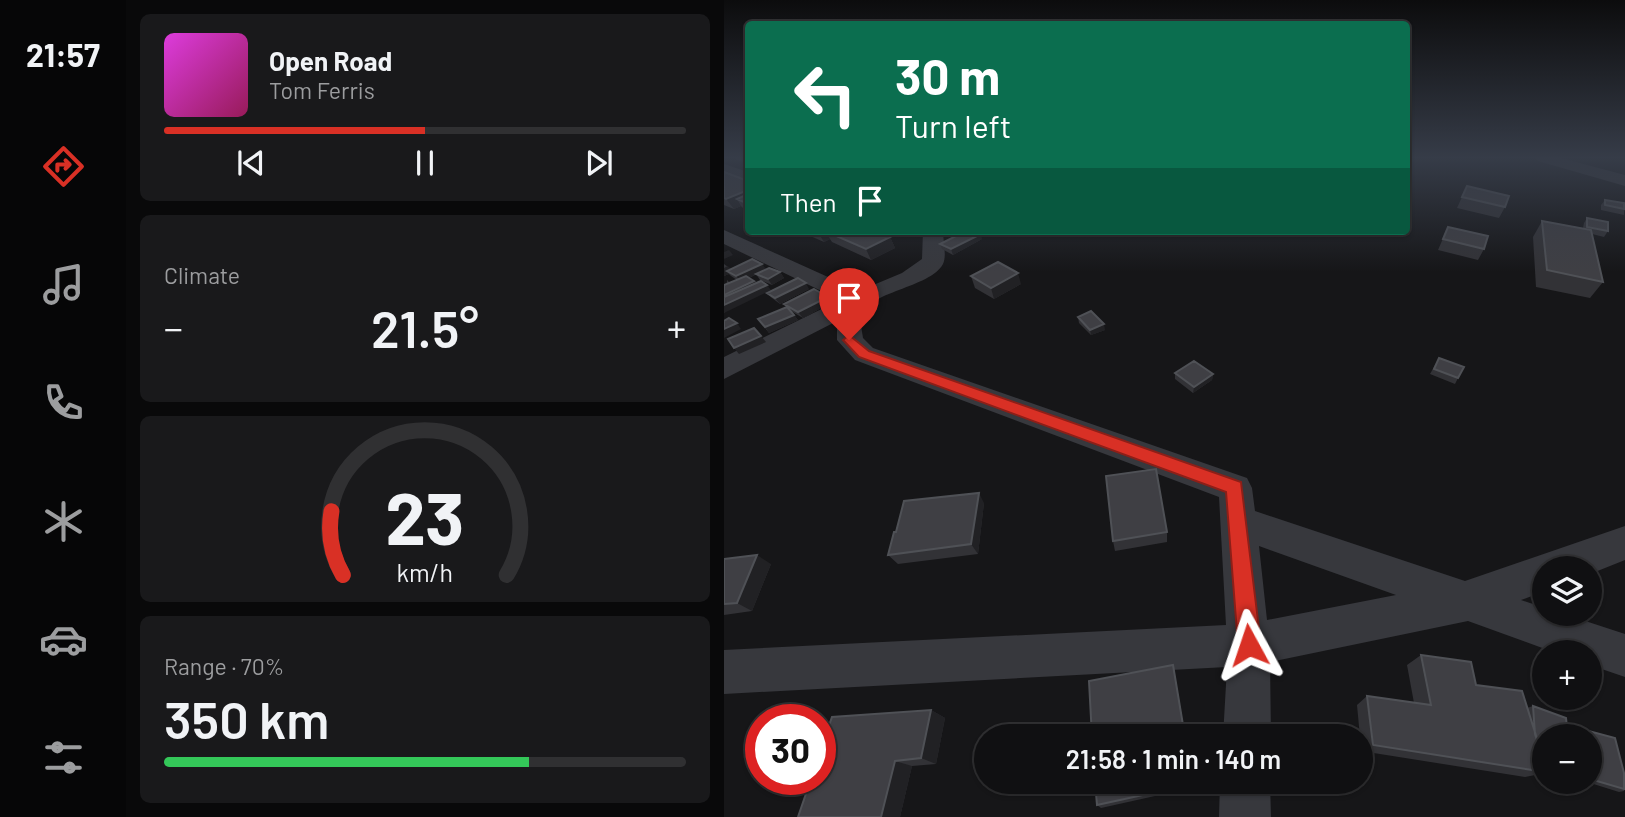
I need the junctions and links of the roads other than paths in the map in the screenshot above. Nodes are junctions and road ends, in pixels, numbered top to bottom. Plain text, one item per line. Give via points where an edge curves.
1 (933, 235) edge
2 (724, 236) edge
3 (859, 300) junction
4 (724, 369) edge
5 (1238, 522) junction
6 (1625, 543) edge
7 (1590, 556) edge
8 (1532, 577) edge
9 (1467, 601) junction
10 (1249, 645) junction
11 (1625, 656) edge
12 (724, 672) edge
13 (1247, 724) edge
14 (1245, 794) edge
15 (1245, 817) edge

1 - 3 street via 933,261 910,278
2 - 3 street
3 - 4 street
3 - 5 street via 849,315 849,340 864,354 1235,488
5 - 9 street
5 - 10 street
6 - 7 street
8 - 9 street
9 - 10 street
9 - 11 street
10 - 12 street
10 - 13 street
14 - 15 street

